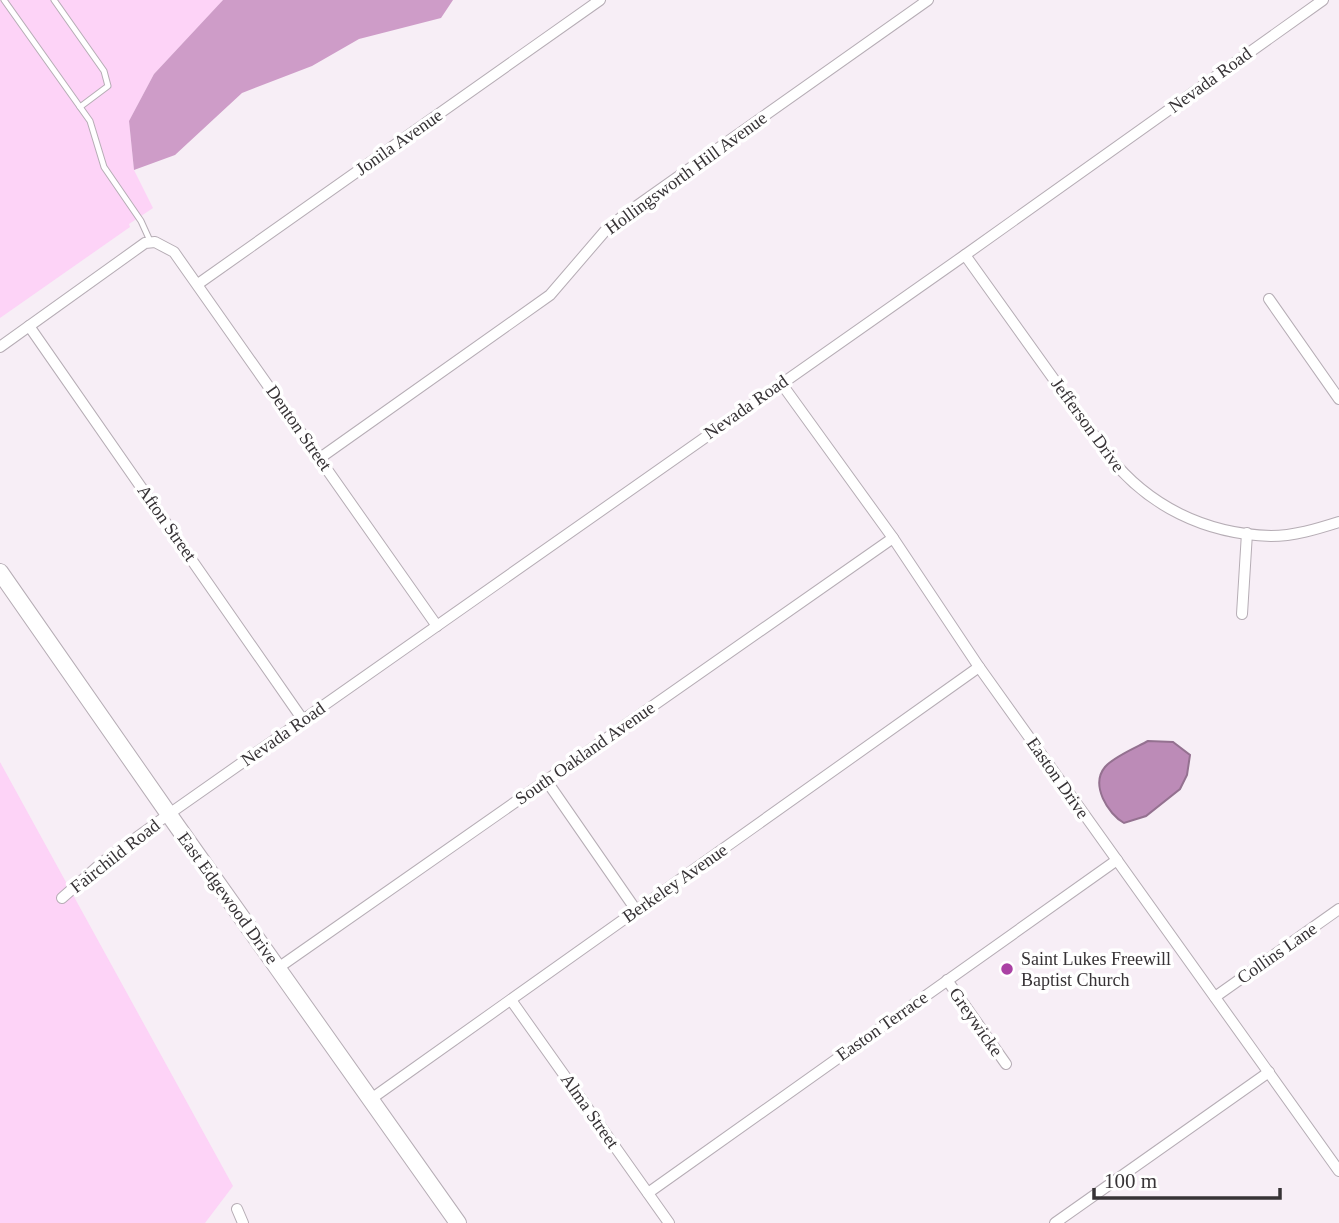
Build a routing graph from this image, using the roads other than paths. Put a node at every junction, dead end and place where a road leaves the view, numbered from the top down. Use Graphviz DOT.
graph roads {
  1 [pos="4,0"];
  2 [pos="54,0"];
  3 [pos="600,0"];
  4 [pos="928,0"];
  5 [pos="1323,0"];
  6 [pos="80,107"];
  7 [pos="151,243"];
  8 [pos="965,255"];
  9 [pos="198,285"];
  10 [pos="1269,299"];
  11 [pos="29,326"];
  12 [pos="0,346"];
  13 [pos="781,383"];
  14 [pos="1339,399"];
  15 [pos="320,458"];
  16 [pos="1339,522"];
  17 [pos="1247,533"];
  18 [pos="893,538"];
  19 [pos="0,572"];
  20 [pos="1242,614"];
  21 [pos="437,626"];
  22 [pos="979,667"];
  23 [pos="303,720"];
  24 [pos="545,780"];
  25 [pos="169,814"];
  26 [pos="1117,860"];
  27 [pos="62,898"];
  28 [pos="1339,909"];
  29 [pos="636,910"];
  30 [pos="278,968"];
  31 [pos="947,980"];
  32 [pos="1215,997"];
  33 [pos="511,1000"];
  34 [pos="1006,1064"];
  35 [pos="1269,1072"];
  36 [pos="371,1099"];
  37 [pos="1339,1171"];
  38 [pos="648,1193"];
  39 [pos="237,1209"];
  40 [pos="243,1223"];
  41 [pos="457,1223"];
  42 [pos="669,1223"];
  43 [pos="1055,1223"];
  1 -- 6 [label="lane"];
  2 -- 6 [label="lane"];
  3 -- 9 [label="street, Jonila Avenue"];
  4 -- 15 [label="street, Hollingsworth Hill Avenue"];
  5 -- 8 [label="street, Nevada Road"];
  6 -- 7 [label="lane"];
  7 -- 9 [label="street, Denton Street"];
  7 -- 11 [label="street"];
  8 -- 13 [label="street, Nevada Road"];
  8 -- 17 [label="street, Jefferson Drive"];
  9 -- 15 [label="street, Denton Street"];
  10 -- 14 [label="street"];
  11 -- 12 [label="street"];
  11 -- 23 [label="street, Afton Street"];
  13 -- 18 [label="street, Easton Drive"];
  13 -- 21 [label="street, Nevada Road"];
  15 -- 21 [label="street, Denton Street"];
  16 -- 17 [label="street, Jefferson Drive"];
  17 -- 20 [label="street"];
  18 -- 22 [label="street, Easton Drive"];
  18 -- 24 [label="street, South Oakland Avenue"];
  19 -- 25 [label="street, East Edgewood Drive"];
  21 -- 23 [label="street, Nevada Road"];
  22 -- 26 [label="street, Easton Drive"];
  22 -- 29 [label="street, Berkeley Avenue"];
  23 -- 25 [label="street, Nevada Road"];
  24 -- 29 [label="street"];
  24 -- 30 [label="street, South Oakland Avenue"];
  25 -- 27 [label="street, Fairchild Road"];
  25 -- 30 [label="street, East Edgewood Drive"];
  26 -- 31 [label="street, Easton Terrace"];
  26 -- 32 [label="street, Easton Drive"];
  28 -- 32 [label="street, Collins Lane"];
  29 -- 33 [label="street, Berkeley Avenue"];
  30 -- 36 [label="street, East Edgewood Drive"];
  31 -- 34 [label="street, Greywicke"];
  31 -- 38 [label="street, Easton Terrace"];
  32 -- 35 [label="street, Easton Drive"];
  33 -- 36 [label="street, Berkeley Avenue"];
  33 -- 38 [label="street, Alma Street"];
  35 -- 37 [label="street, Easton Drive"];
  35 -- 43 [label="street"];
  36 -- 41 [label="street, East Edgewood Drive"];
  38 -- 42 [label="street, Alma Street"];
  39 -- 40 [label="street"];
}
